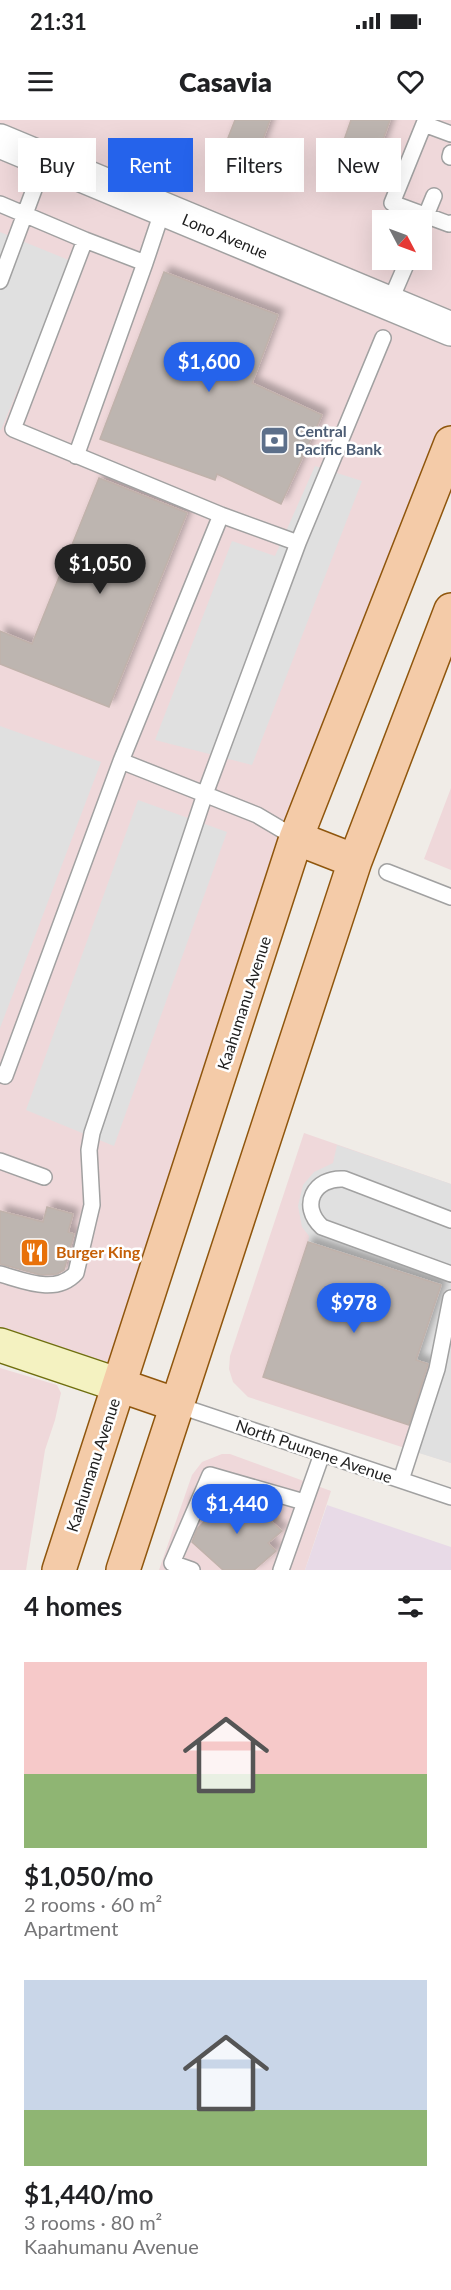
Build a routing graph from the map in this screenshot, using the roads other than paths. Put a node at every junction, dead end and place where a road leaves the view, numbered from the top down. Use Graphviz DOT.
graph roads {
  1 [pos="451,134"];
  2 [pos="0,141"];
  3 [pos="18,149"];
  4 [pos="96,181"];
  5 [pos="33,192"];
  6 [pos="434,196"];
  7 [pos="0,204"];
  8 [pos="163,209"];
  9 [pos="404,210"];
  10 [pos="428,210"];
  11 [pos="25,215"];
  12 [pos="432,222"];
  13 [pos="451,223"];
  14 [pos="85,240"];
  15 [pos="145,263"];
  16 [pos="404,270"];
  17 [pos="0,281"];
  18 [pos="390,304"];
  19 [pos="451,329"];
  20 [pos="383,338"];
  21 [pos="451,443"];
  22 [pos="76,456"];
  23 [pos="221,515"];
  24 [pos="298,543"];
  25 [pos="451,610"];
  26 [pos="121,761"];
  27 [pos="205,794"];
  28 [pos="297,838"];
  29 [pos="355,861"];
  30 [pos="387,872"];
  31 [pos="451,897"];
  32 [pos="0,1074"];
  33 [pos="0,1161"];
  34 [pos="44,1177"];
  35 [pos="451,1220"];
  36 [pos="0,1274"];
  37 [pos="451,1274"];
  38 [pos="451,1298"];
  39 [pos="0,1345"];
  40 [pos="119,1384"];
  41 [pos="177,1405"];
  42 [pos="322,1454"];
  43 [pos="401,1480"];
  44 [pos="451,1497"];
  45 [pos="304,1502"];
  46 [pos="59,1570"];
  47 [pos="123,1570"];
  48 [pos="192,1570"];
  49 [pos="281,1570"];
  1 -- 9 [label="lane"];
  2 -- 3 [label="street, Lono Avenue"];
  4 -- 8 [label="street, Lono Avenue"];
  5 -- 11 [label="lane"];
  6 -- 10 [label="lane"];
  7 -- 11 [label="lane"];
  8 -- 15 [label="lane"];
  8 -- 18 [label="street, Lono Avenue"];
  11 -- 14 [label="lane"];
  11 -- 17 [label="lane"];
  12 -- 13 [label="lane"];
  14 -- 15 [label="lane"];
  14 -- 22 [label="lane"];
  15 -- 22 [label="lane"];
  16 -- 18 [label="lane"];
  18 -- 19 [label="street, Lono Avenue"];
  20 -- 24 [label="lane"];
  21 -- 28 [label="main road, Kaahumanu Avenue"];
  22 -- 23 [label="lane"];
  23 -- 24 [label="lane"];
  23 -- 26 [label="lane"];
  24 -- 27 [label="lane"];
  25 -- 29 [label="main road"];
  26 -- 27 [label="lane"];
  26 -- 32 [label="lane"];
  27 -- 28 [label="lane"];
  27 -- 36 [label="lane"];
  28 -- 29 [label="main road"];
  28 -- 40 [label="main road, Kaahumanu Avenue"];
  29 -- 41 [label="main road"];
  30 -- 31 [label="lane"];
  33 -- 34 [label="lane"];
  35 -- 37 [label="lane"];
  38 -- 43 [label="lane"];
  39 -- 40 [label="main road"];
  40 -- 41 [label="main road"];
  40 -- 46 [label="main road, Kaahumanu Avenue"];
  41 -- 42 [label="lane, North Puunene Avenue"];
  41 -- 47 [label="main road"];
  42 -- 43 [label="lane, North Puunene Avenue"];
  42 -- 45 [label="lane"];
  43 -- 44 [label="lane, North Puunene Avenue"];
  45 -- 48 [label="lane"];
  45 -- 49 [label="lane"];
}
